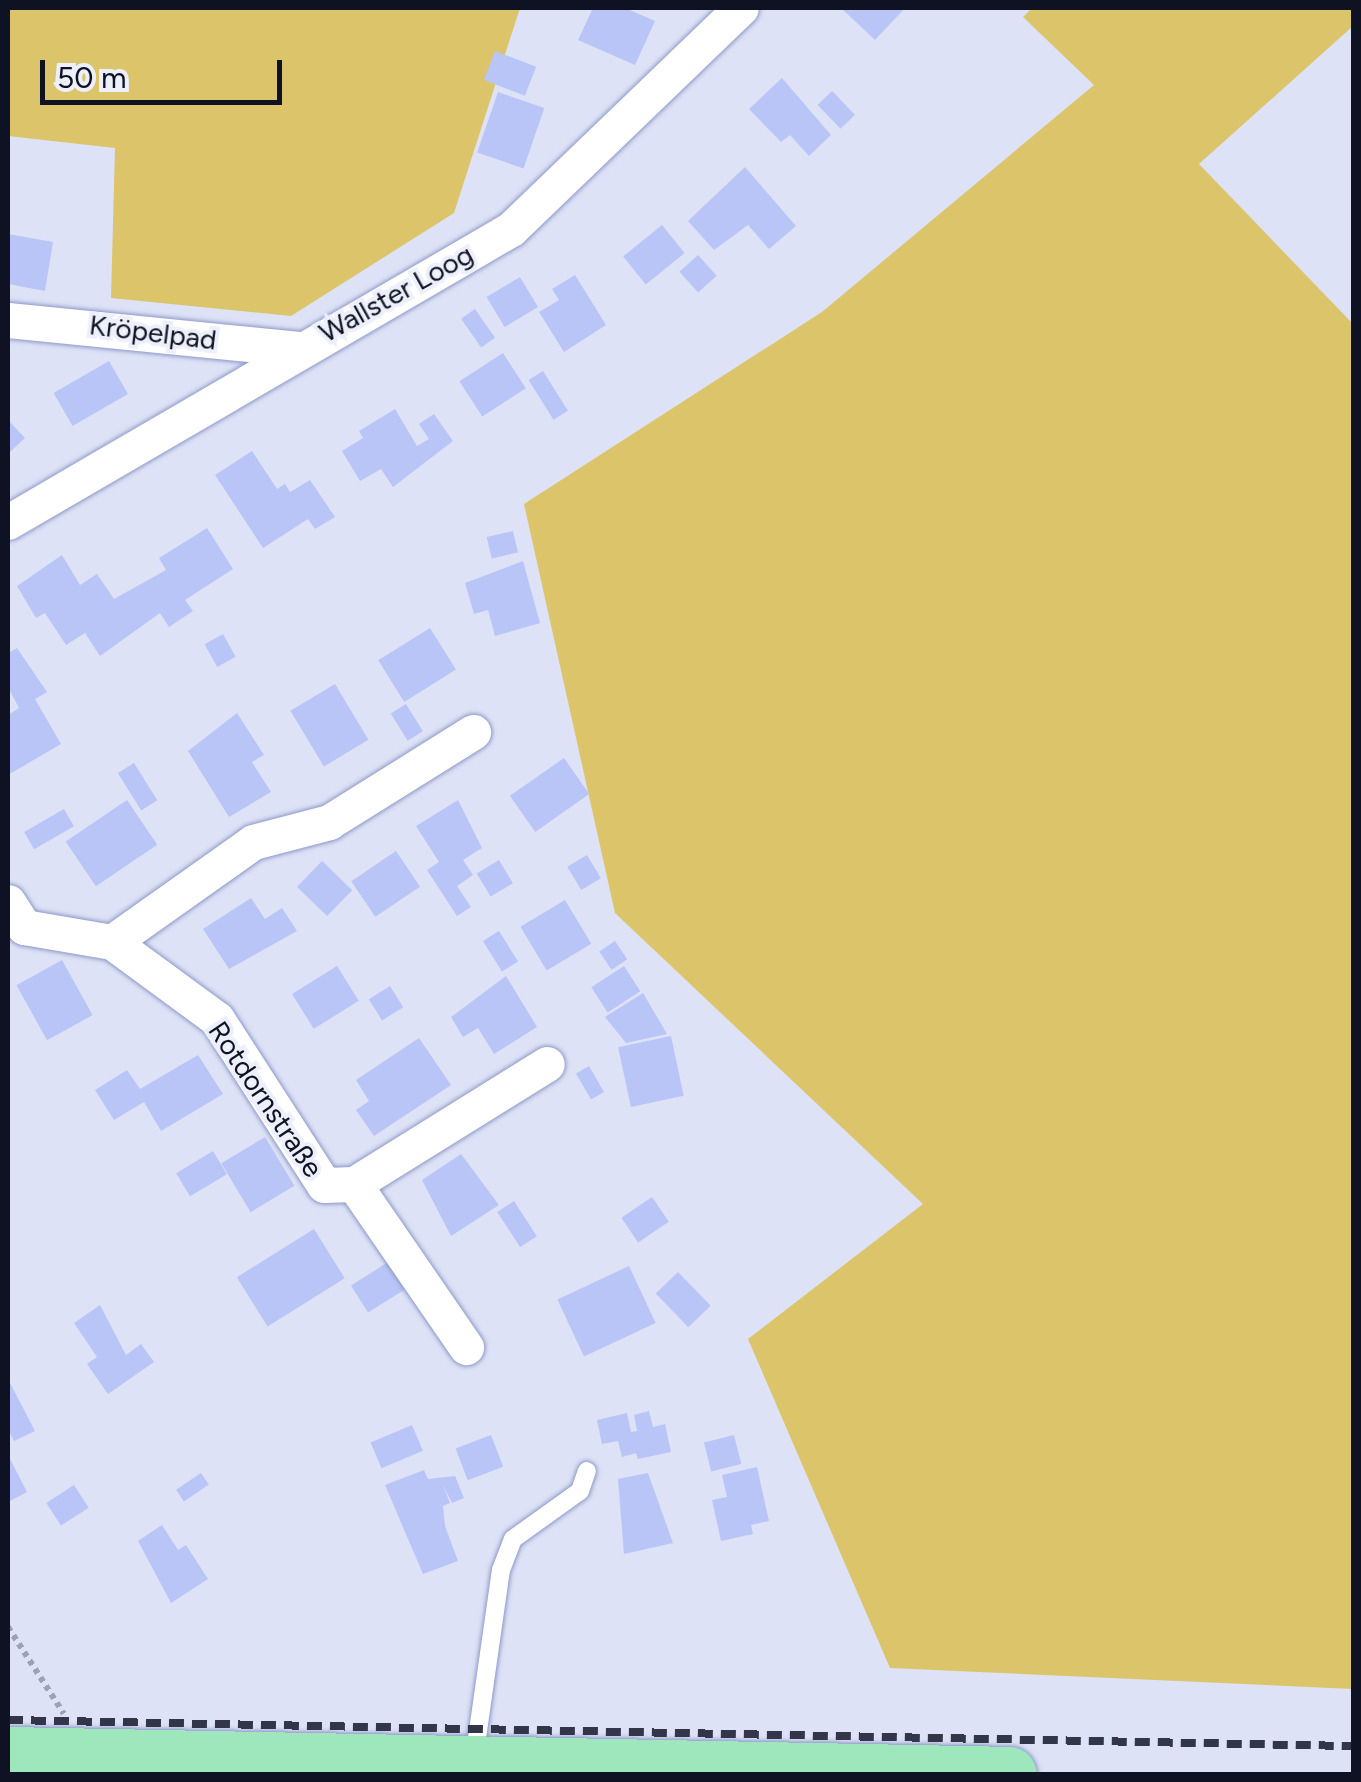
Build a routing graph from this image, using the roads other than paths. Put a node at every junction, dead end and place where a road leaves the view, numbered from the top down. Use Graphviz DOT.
graph roads {
  1 [pos="741,8"];
  2 [pos="8,320"];
  3 [pos="298,348"];
  4 [pos="8,522"];
  5 [pos="473,732"];
  6 [pos="13,922"];
  7 [pos="112,942"];
  8 [pos="546,1064"];
  9 [pos="354,1184"];
  10 [pos="466,1348"];
  11 [pos="586,1472"];
  12 [pos="8,1754"];
  13 [pos="473,1764"];
  14 [pos="1009,1774"];
  1 -- 3 [label="street, Wallster Loog"];
  2 -- 3 [label="street, Kröpelpad"];
  3 -- 4 [label="street, Wallster Loog"];
  5 -- 7 [label="street"];
  6 -- 7 [label="street, Rotdornstraße"];
  7 -- 9 [label="street, Rotdornstraße"];
  8 -- 9 [label="street, Rotdornstraße"];
  9 -- 10 [label="street, Rotdornstraße"];
  11 -- 13 [label="lane"];
  12 -- 13 [label="main road"];
  13 -- 14 [label="main road"];
}
